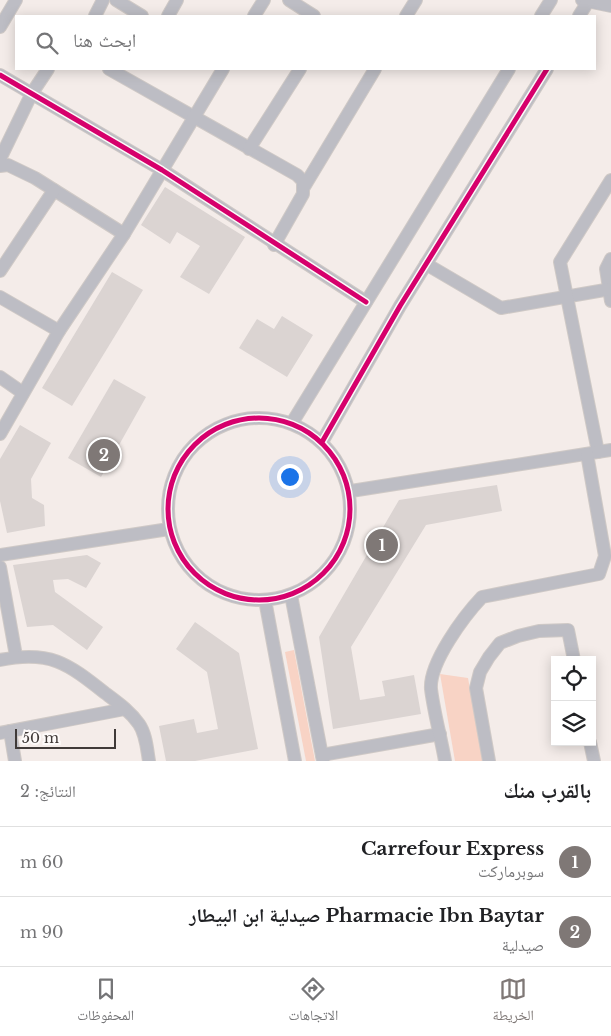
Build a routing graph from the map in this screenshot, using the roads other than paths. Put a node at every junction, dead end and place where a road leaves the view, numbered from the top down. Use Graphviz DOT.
graph roads {
  1 [pos="103,0"];
  2 [pos="116,0"];
  3 [pos="177,0"];
  4 [pos="264,0"];
  5 [pos="289,0"];
  6 [pos="416,0"];
  7 [pos="551,0"];
  8 [pos="14,1"];
  9 [pos="586,1"];
  10 [pos="611,6"];
  11 [pos="96,15"];
  12 [pos="140,15"];
  13 [pos="169,15"];
  14 [pos="255,15"];
  15 [pos="312,15"];
  16 [pos="407,15"];
  17 [pos="543,15"];
  18 [pos="579,15"];
  19 [pos="0,27"];
  20 [pos="47,70"];
  21 [pos="111,70"];
  22 [pos="222,70"];
  23 [pos="299,70"];
  24 [pos="374,70"];
  25 [pos="508,70"];
  26 [pos="545,70"];
  27 [pos="0,75"];
  28 [pos="32,94"];
  29 [pos="195,116"];
  30 [pos="249,149"];
  31 [pos="0,159"];
  32 [pos="0,166"];
  33 [pos="162,170"];
  34 [pos="611,180"];
  35 [pos="304,187"];
  36 [pos="54,190"];
  37 [pos="124,234"];
  38 [pos="274,244"];
  39 [pos="611,259"];
  40 [pos="426,264"];
  41 [pos="0,271"];
  42 [pos="610,293"];
  43 [pos="566,296"];
  44 [pos="0,297"];
  45 [pos="366,302"];
  46 [pos="59,331"];
  47 [pos="0,377"];
  48 [pos="24,393"];
  49 [pos="292,423"];
  50 [pos="0,434"];
  51 [pos="322,442"];
  52 [pos="599,452"];
  53 [pos="351,491"];
  54 [pos="169,529"];
  55 [pos="0,555"];
  56 [pos="0,567"];
  57 [pos="291,595"];
  58 [pos="265,600"];
  59 [pos="16,656"];
  60 [pos="573,656"];
  61 [pos="0,660"];
  62 [pos="125,708"];
  63 [pos="5,732"];
  64 [pos="440,734"];
  65 [pos="591,746"];
  66 [pos="323,758"];
  67 [pos="15,761"];
  68 [pos="149,761"];
  69 [pos="292,761"];
  70 [pos="445,761"];
  71 [pos="489,761"];
  72 [pos="594,761"];
  1 -- 11 [label="street"];
  2 -- 12 [label="street"];
  3 -- 13 [label="street"];
  4 -- 14 [label="street"];
  5 -- 15 [label="street"];
  6 -- 16 [label="street"];
  7 -- 17 [label="street"];
  8 -- 19 [label="street"];
  9 -- 10 [label="street"];
  9 -- 18 [label="street"];
  20 -- 28 [label="street"];
  21 -- 29 [label="street"];
  22 -- 29 [label="street"];
  23 -- 30 [label="street"];
  24 -- 35 [label="street"];
  25 -- 45 [label="street"];
  26 -- 40 [label="street"];
  27 -- 28 [label="street"];
  28 -- 31 [label="street"];
  28 -- 33 [label="street"];
  29 -- 30 [label="street"];
  29 -- 33 [label="street"];
  30 -- 35 [label="street"];
  32 -- 36 [label="street"];
  33 -- 37 [label="street"];
  33 -- 38 [label="street"];
  34 -- 43 [label="street"];
  35 -- 38 [label="street"];
  36 -- 37 [label="street"];
  36 -- 41 [label="street"];
  37 -- 46 [label="street"];
  38 -- 45 [label="street"];
  39 -- 42 [label="street"];
  40 -- 43 [label="street"];
  40 -- 51 [label="street"];
  42 -- 43 [label="street"];
  43 -- 52 [label="street"];
  44 -- 46 [label="street"];
  45 -- 49 [label="street"];
  46 -- 48 [label="street"];
  47 -- 48 [label="street"];
  48 -- 50 [label="street"];
  49 -- 51 [label="street"];
  49 -- 54 [label="street"];
  51 -- 53 [label="street"];
  52 -- 53 [label="street"];
  52 -- 64 [label="street"];
  53 -- 57 [label="street"];
  54 -- 55 [label="street"];
  54 -- 58 [label="street"];
  56 -- 59 [label="street"];
  57 -- 58 [label="street"];
  57 -- 66 [label="street"];
  58 -- 69 [label="street"];
  59 -- 61 [label="street"];
  59 -- 62 [label="street"];
  60 -- 71 [label="street"];
  62 -- 63 [label="street"];
  62 -- 68 [label="street"];
  63 -- 67 [label="street"];
  64 -- 66 [label="street"];
  64 -- 70 [label="street"];
  65 -- 72 [label="street"];
}
